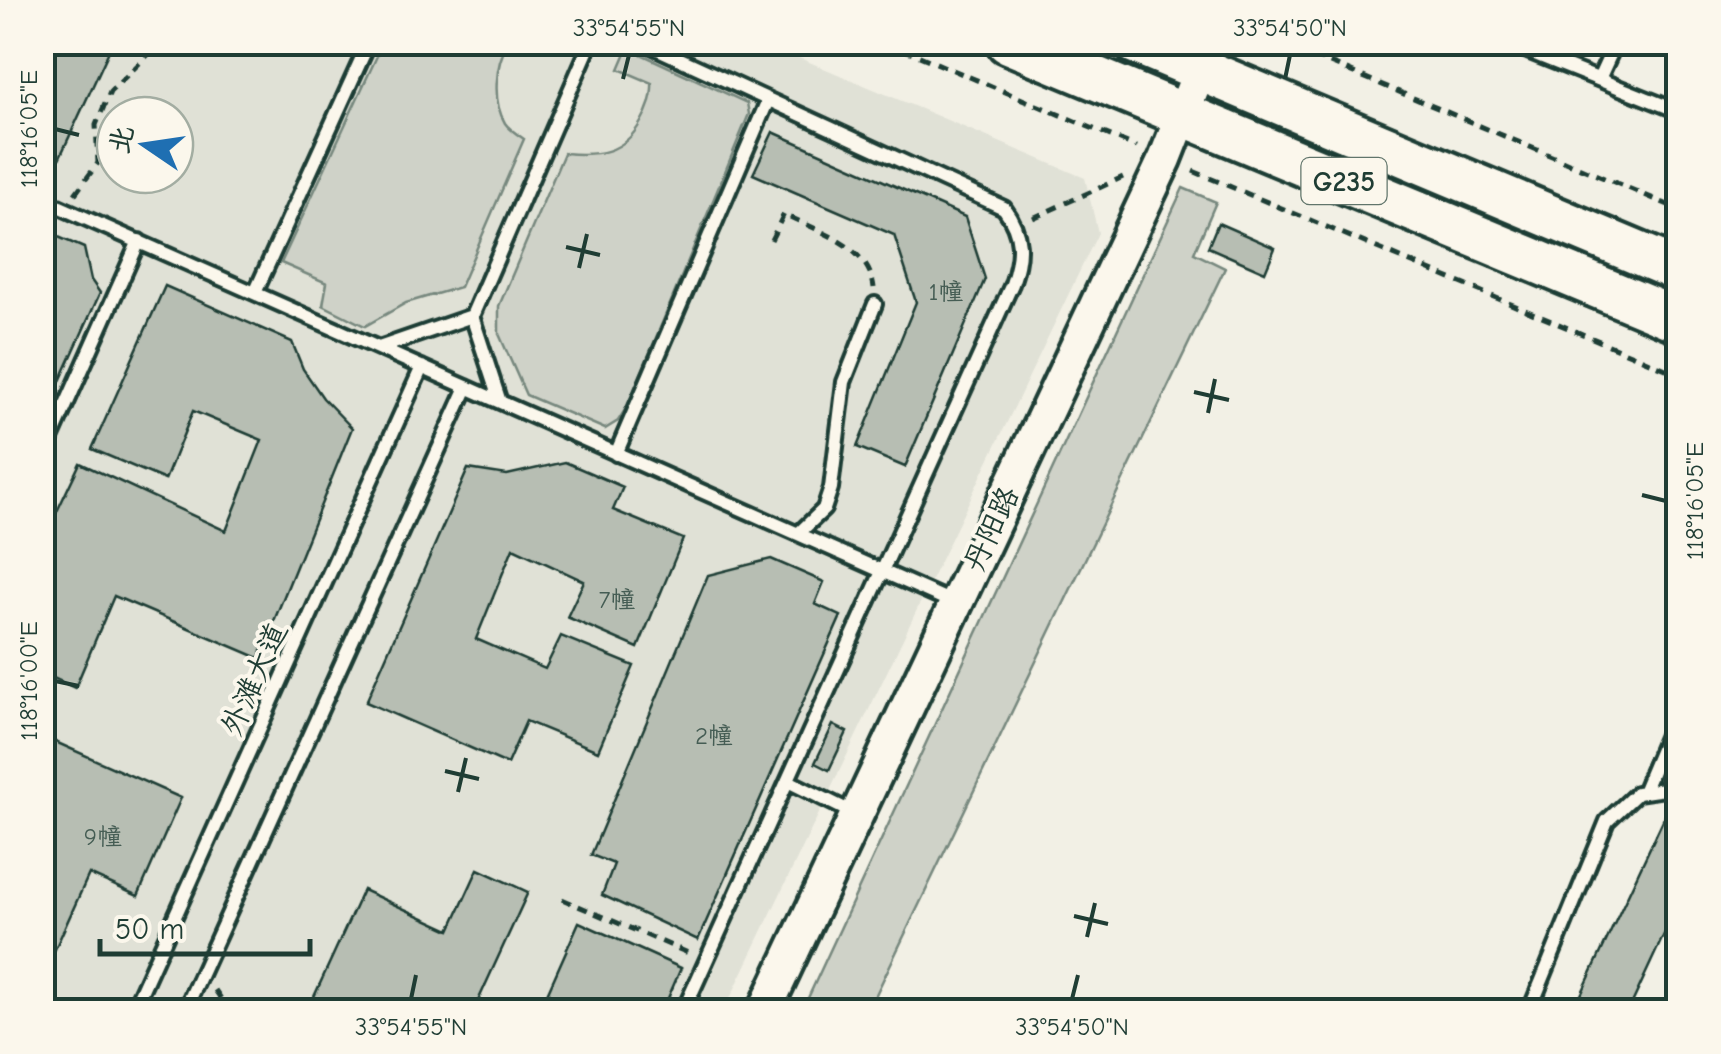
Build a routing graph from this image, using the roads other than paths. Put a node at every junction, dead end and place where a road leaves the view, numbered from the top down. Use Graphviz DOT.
graph roads {
  1 [pos="591,42"];
  2 [pos="643,42"];
  3 [pos="1008,42"];
  4 [pos="1134,42"];
  5 [pos="1505,42"];
  6 [pos="1551,42"];
  7 [pos="1616,42"];
  8 [pos="365,44"];
  9 [pos="1205,56"];
  10 [pos="1544,58"];
  11 [pos="1600,80"];
  12 [pos="768,100"];
  13 [pos="1678,110"];
  14 [pos="1182,115"];
  15 [pos="42,199"];
  16 [pos="138,241"];
  17 [pos="1678,270"];
  18 [pos="255,293"];
  19 [pos="876,304"];
  20 [pos="472,316"];
  21 [pos="1678,320"];
  22 [pos="379,348"];
  23 [pos="422,367"];
  24 [pos="467,387"];
  25 [pos="500,402"];
  26 [pos="616,454"];
  27 [pos="42,460"];
  28 [pos="798,534"];
  29 [pos="882,572"];
  30 [pos="956,604"];
  31 [pos="1678,709"];
  32 [pos="788,781"];
  33 [pos="1678,787"];
  34 [pos="1643,792"];
  35 [pos="857,814"];
  36 [pos="132,1012"];
  37 [pos="184,1012"];
  38 [pos="683,1012"];
  39 [pos="764,1012"];
  40 [pos="1529,1012"];
  1 -- 20 [label="lane"];
  2 -- 12 [label="lane"];
  3 -- 14 [label="highway, G235"];
  4 -- 9 [label="highway, G235"];
  5 -- 10 [label="lane"];
  6 -- 10 [label="lane"];
  7 -- 11 [label="lane"];
  8 -- 18 [label="lane"];
  9 -- 14 [label="street, 丹阳路"];
  9 -- 17 [label="highway, G235"];
  10 -- 11 [label="lane"];
  11 -- 13 [label="lane"];
  12 -- 26 [label="lane"];
  12 -- 29 [label="lane"];
  14 -- 21 [label="highway, G235"];
  14 -- 30 [label="street, 丹阳路"];
  15 -- 16 [label="lane"];
  16 -- 18 [label="lane"];
  16 -- 27 [label="lane"];
  18 -- 22 [label="lane"];
  19 -- 28 [label="lane"];
  20 -- 22 [label="lane"];
  20 -- 25 [label="lane"];
  22 -- 23 [label="lane"];
  23 -- 24 [label="lane"];
  23 -- 36 [label="lane, 外滩大道"];
  24 -- 25 [label="lane"];
  24 -- 37 [label="lane"];
  25 -- 26 [label="lane"];
  26 -- 28 [label="lane"];
  28 -- 29 [label="lane"];
  29 -- 30 [label="lane"];
  29 -- 32 [label="lane"];
  30 -- 35 [label="street, 丹阳路"];
  31 -- 34 [label="lane"];
  32 -- 35 [label="lane"];
  32 -- 38 [label="lane"];
  33 -- 34 [label="lane"];
  34 -- 40 [label="lane"];
  35 -- 39 [label="street, 丹阳路"];
}
